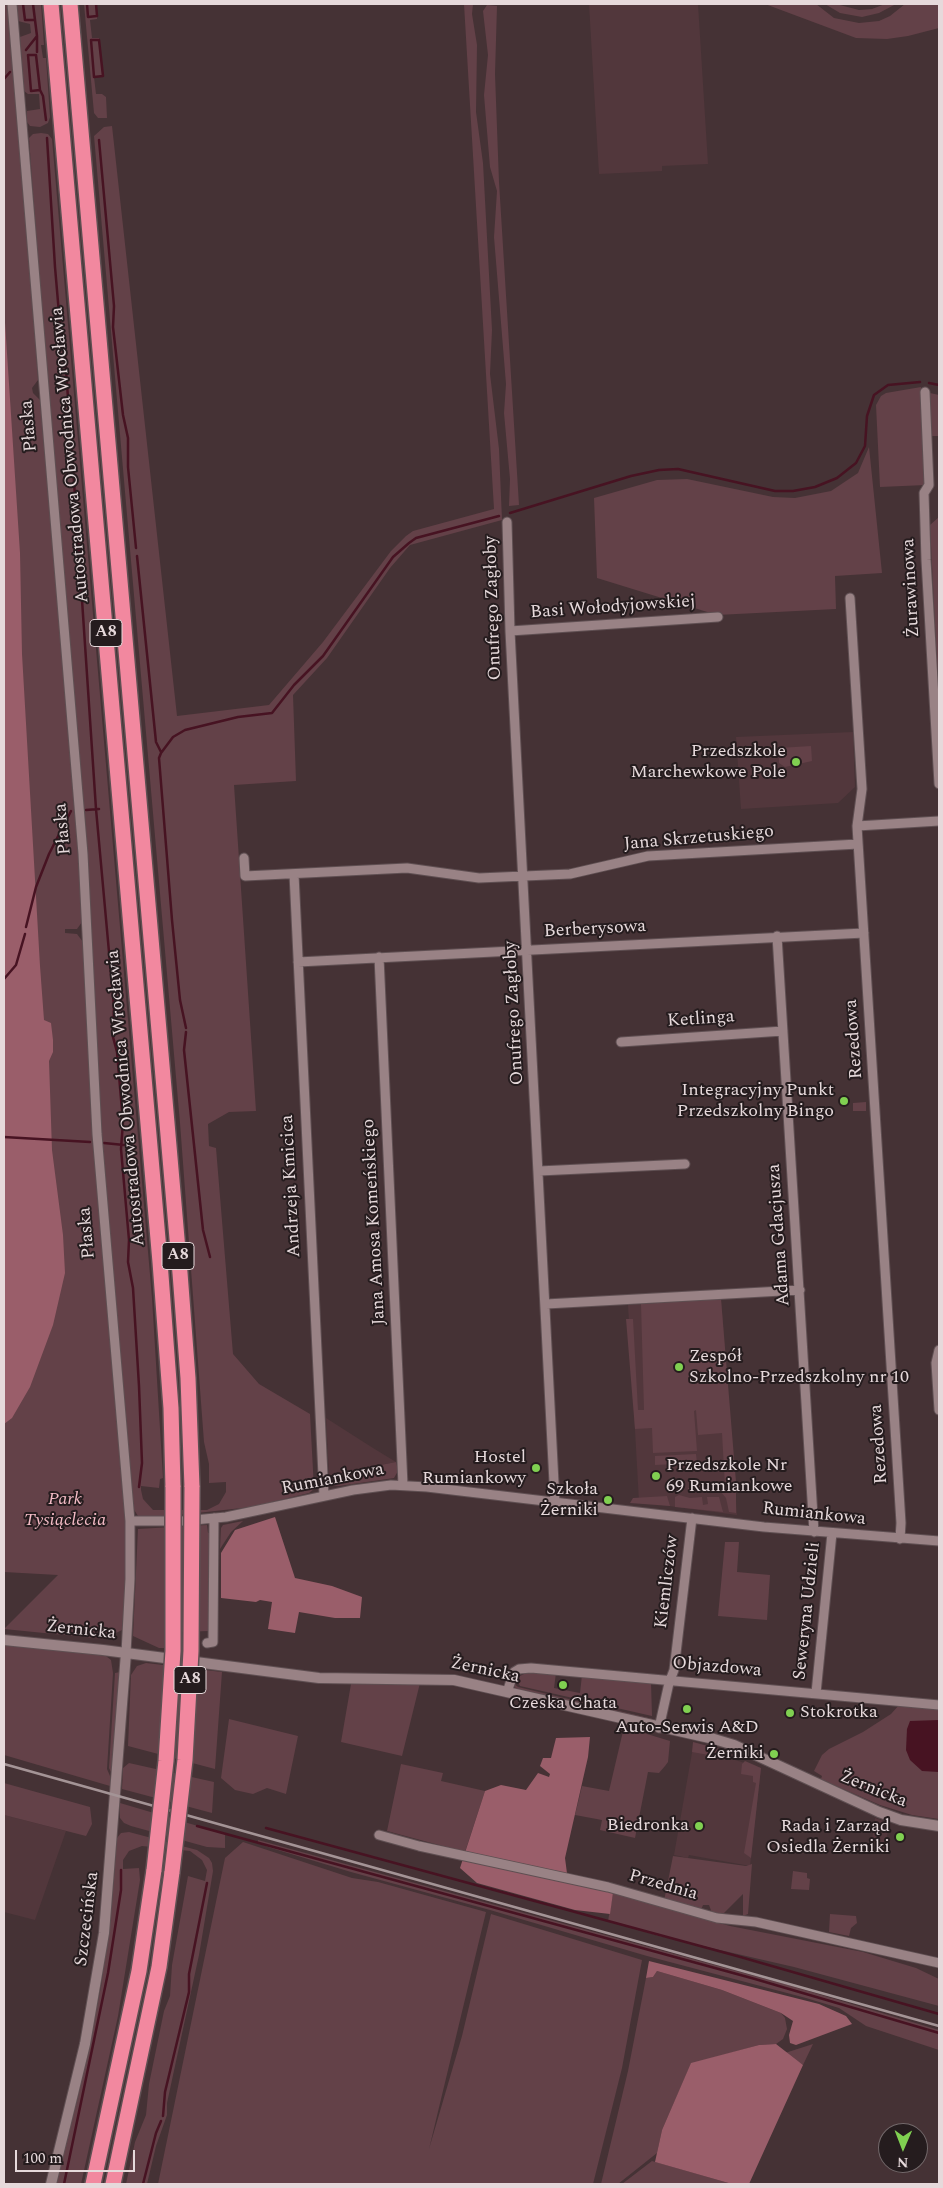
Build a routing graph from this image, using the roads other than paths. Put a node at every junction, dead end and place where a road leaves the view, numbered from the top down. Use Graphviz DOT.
graph roads {
  1 [pos="12,4"];
  2 [pos="51,4"];
  3 [pos="70,4"];
  4 [pos="925,392"];
  5 [pos="506,522"];
  6 [pos="850,598"];
  7 [pos="718,617"];
  8 [pos="510,631"];
  9 [pos="939,784"];
  10 [pos="939,821"];
  11 [pos="857,826"];
  12 [pos="858,844"];
  13 [pos="244,858"];
  14 [pos="294,874"];
  15 [pos="523,876"];
  16 [pos="864,933"];
  17 [pos="777,936"];
  18 [pos="528,949"];
  19 [pos="379,957"];
  20 [pos="298,962"];
  21 [pos="783,1031"];
  22 [pos="621,1042"];
  23 [pos="685,1164"];
  24 [pos="539,1171"];
  25 [pos="800,1290"];
  26 [pos="546,1304"];
  27 [pos="939,1350"];
  28 [pos="939,1410"];
  29 [pos="403,1485"];
  30 [pos="324,1496"];
  31 [pos="555,1502"];
  32 [pos="214,1518"];
  33 [pos="692,1518"];
  34 [pos="130,1521"];
  35 [pos="814,1532"];
  36 [pos="832,1533"];
  37 [pos="900,1539"];
  38 [pos="939,1542"];
  39 [pos="4,1640"];
  40 [pos="210,1642"];
  41 [pos="126,1652"];
  42 [pos="670,1680"];
  43 [pos="507,1692"];
  44 [pos="816,1693"];
  45 [pos="939,1705"];
  46 [pos="659,1728"];
  47 [pos="939,1826"];
  48 [pos="379,1835"];
  49 [pos="939,1964"];
  50 [pos="51,2184"];
  51 [pos="93,2184"];
  52 [pos="112,2184"];
  1 -- 34 [label="street, Płaska"];
  2 -- 51 [label="highway, Autostradowa Obwodnica Wrocławia / A8, bridge"];
  3 -- 52 [label="highway, A8, bridge"];
  4 -- 9 [label="street, Żurawinowa"];
  5 -- 8 [label="street, Onufrego Zagłoby"];
  6 -- 11 [label="street, Rezedowa"];
  7 -- 8 [label="street, Basi Wołodyjowskiej"];
  8 -- 15 [label="street, Onufrego Zagłoby"];
  10 -- 11 [label="street"];
  11 -- 12 [label="street, Rezedowa"];
  12 -- 15 [label="street, Jana Skrzetuskiego"];
  12 -- 16 [label="street, Rezedowa"];
  13 -- 14 [label="street, Jana Skrzetuskiego"];
  14 -- 15 [label="street, Jana Skrzetuskiego"];
  14 -- 20 [label="street, Andrzeja Kmicica"];
  15 -- 18 [label="street, Onufrego Zagłoby"];
  16 -- 17 [label="street, Berberysowa"];
  16 -- 37 [label="street, Rezedowa"];
  17 -- 18 [label="street, Berberysowa"];
  17 -- 21 [label="street, Adama Gdacjusza"];
  18 -- 19 [label="street, Berberysowa"];
  18 -- 24 [label="street, Onufrego Zagłoby"];
  19 -- 20 [label="street, Berberysowa"];
  19 -- 29 [label="street, Jana Amosa Komeńskiego"];
  20 -- 30 [label="street, Andrzeja Kmicica"];
  21 -- 22 [label="street, Ketlinga"];
  21 -- 25 [label="street, Adama Gdacjusza"];
  23 -- 24 [label="street"];
  24 -- 26 [label="street, Onufrego Zagłoby"];
  25 -- 26 [label="street"];
  25 -- 35 [label="street, Adama Gdacjusza"];
  26 -- 31 [label="street, Onufrego Zagłoby"];
  27 -- 28 [label="street"];
  29 -- 30 [label="street, Rumiankowa"];
  29 -- 31 [label="street, Rumiankowa"];
  30 -- 32 [label="street, Rumiankowa"];
  31 -- 33 [label="street, Rumiankowa"];
  32 -- 34 [label="street, Rumiankowa"];
  32 -- 40 [label="street"];
  33 -- 35 [label="street, Rumiankowa"];
  33 -- 42 [label="street, Kiemliczów"];
  34 -- 41 [label="street, Płaska"];
  35 -- 36 [label="street, Rumiankowa"];
  36 -- 37 [label="street, Rumiankowa"];
  36 -- 44 [label="street, Seweryna Udzieli"];
  37 -- 38 [label="street, Rumiankowa"];
  39 -- 41 [label="street, Żernicka"];
  41 -- 43 [label="street, Żernicka"];
  41 -- 50 [label="street, Szczecińska"];
  42 -- 43 [label="street, Objazdowa"];
  42 -- 44 [label="street, Objazdowa"];
  42 -- 46 [label="street, Kiemliczów"];
  43 -- 46 [label="street, Żernicka"];
  44 -- 45 [label="street, Objazdowa"];
  46 -- 47 [label="street, Żernicka"];
  48 -- 49 [label="street, Przednia"];
}
